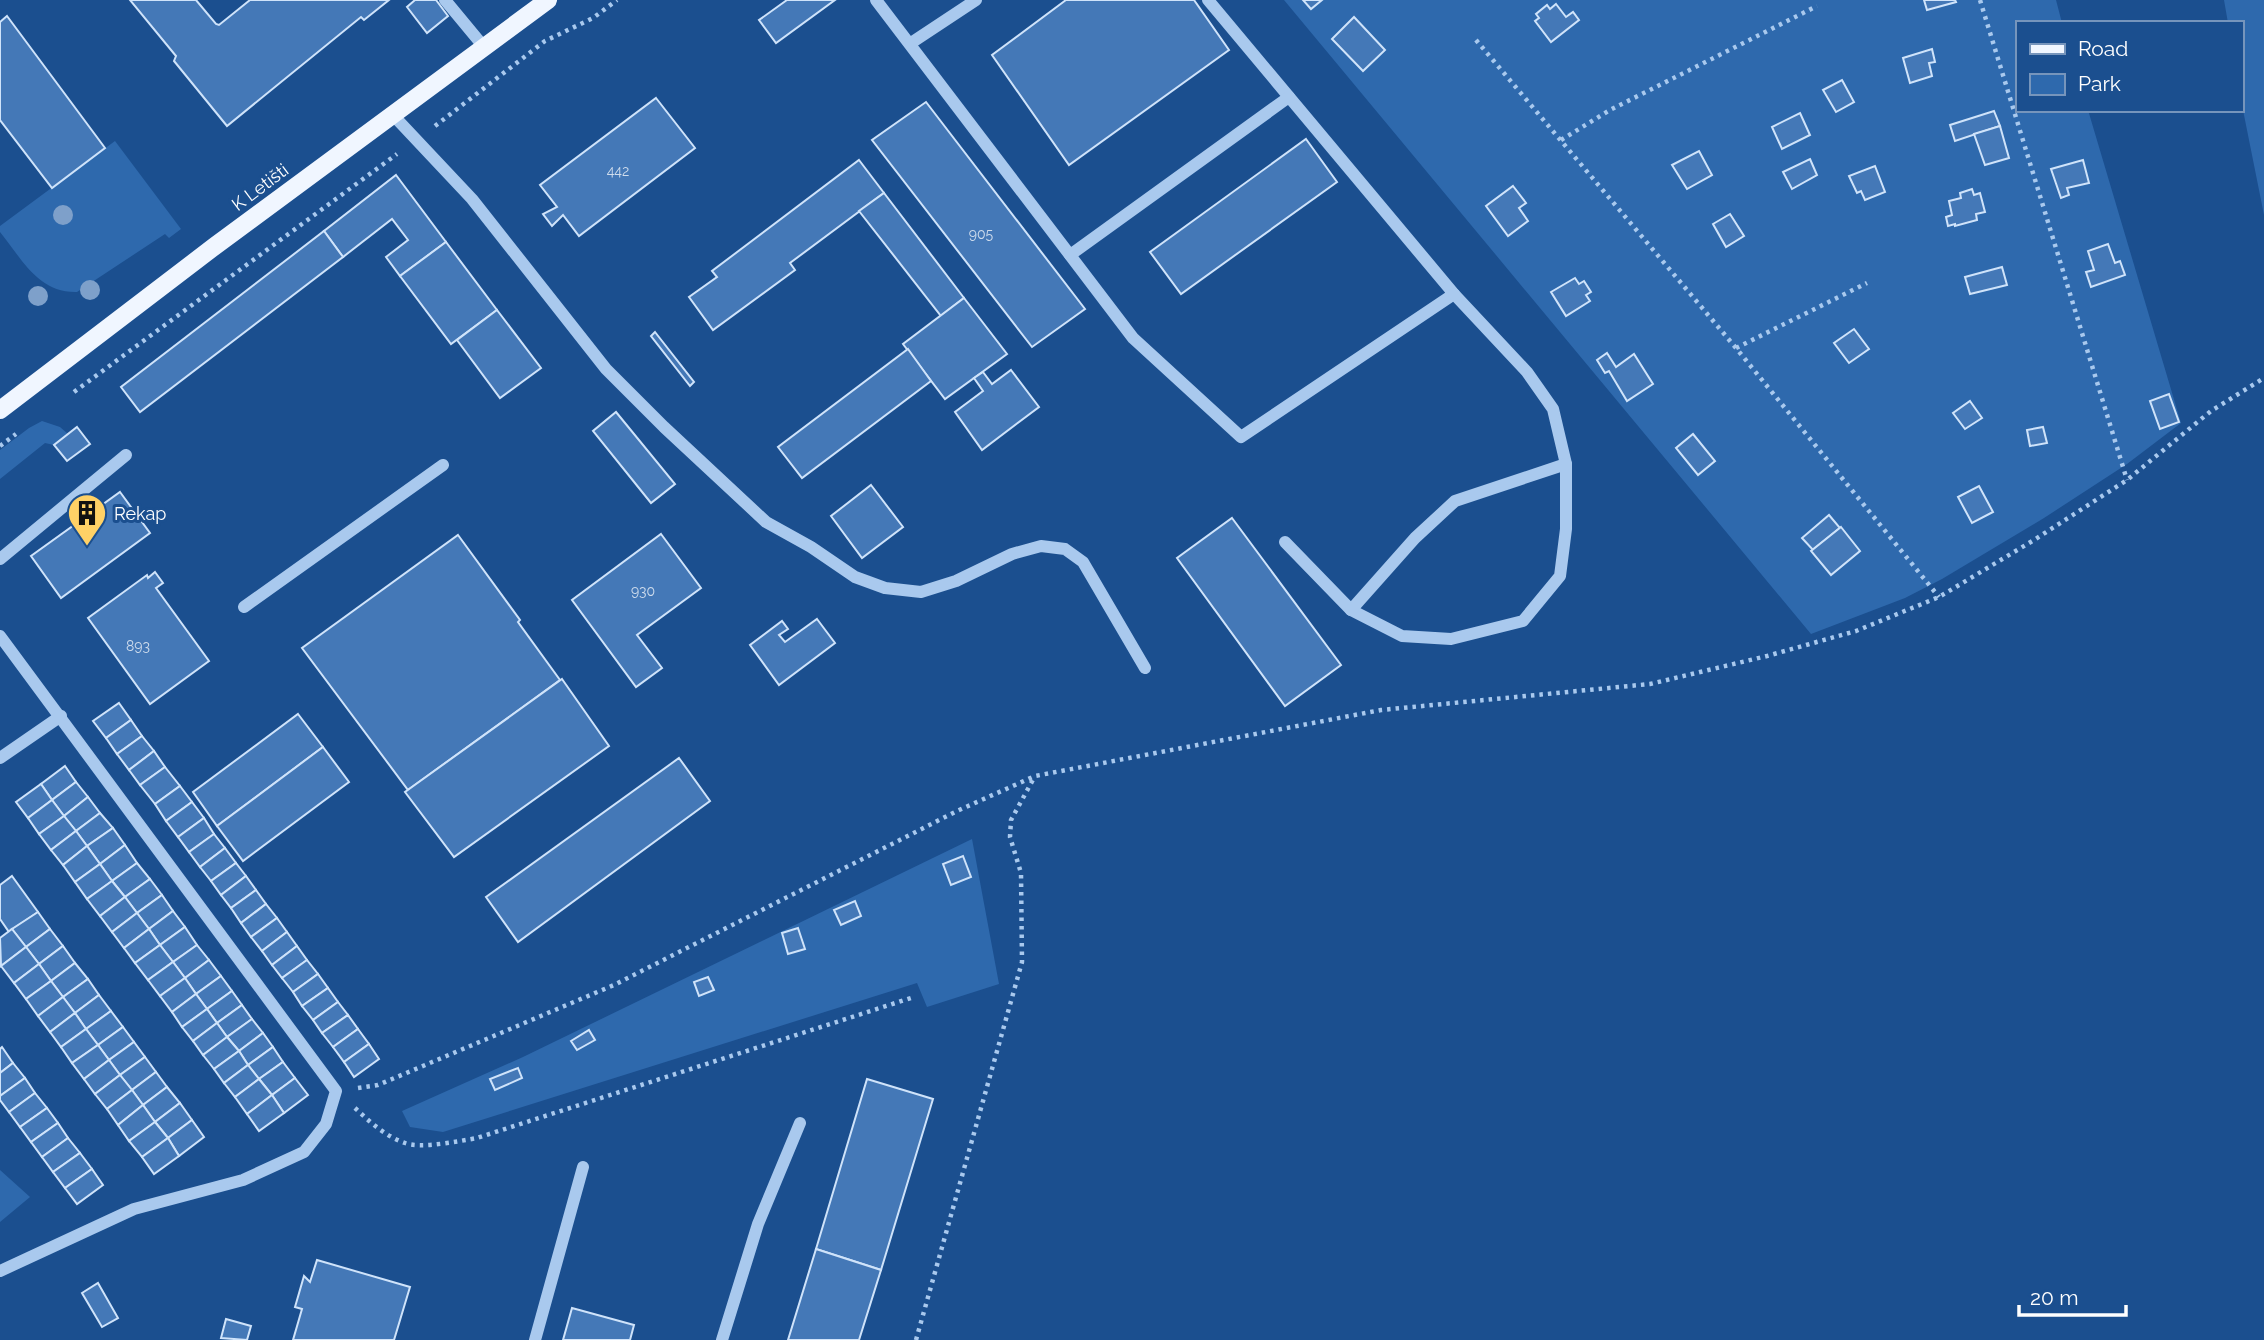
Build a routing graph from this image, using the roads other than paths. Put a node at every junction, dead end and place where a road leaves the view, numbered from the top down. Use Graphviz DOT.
graph roads {
  1 [pos="445,0"];
  2 [pos="548,0"];
  3 [pos="876,0"];
  4 [pos="976,0"];
  5 [pos="1208,0"];
  6 [pos="911,43"];
  7 [pos="484,47"];
  8 [pos="1289,97"];
  9 [pos="393,114"];
  10 [pos="1070,255"];
  11 [pos="1454,294"];
  12 [pos="0,410"];
  13 [pos="126,456"];
  14 [pos="1566,464"];
  15 [pos="443,465"];
  16 [pos="1285,542"];
  17 [pos="0,559"];
  18 [pos="244,607"];
  19 [pos="1351,610"];
  20 [pos="0,636"];
  21 [pos="1145,668"];
  22 [pos="61,716"];
  23 [pos="0,758"];
  24 [pos="800,1123"];
  25 [pos="583,1167"];
  26 [pos="0,1271"];
  27 [pos="535,1340"];
  28 [pos="722,1340"];
  1 -- 7 [label="lane"];
  2 -- 7 [label="main road, K Letišti"];
  3 -- 6 [label="lane"];
  4 -- 6 [label="lane"];
  5 -- 8 [label="lane"];
  6 -- 10 [label="lane"];
  7 -- 9 [label="main road, K Letišti"];
  8 -- 10 [label="lane"];
  8 -- 11 [label="lane"];
  9 -- 12 [label="main road, K Letišti"];
  9 -- 21 [label="lane"];
  10 -- 11 [label="lane"];
  11 -- 14 [label="lane"];
  13 -- 17 [label="lane"];
  14 -- 19 [label="lane"];
  14 -- 19 [label="lane"];
  15 -- 18 [label="lane"];
  16 -- 19 [label="lane"];
  20 -- 22 [label="lane"];
  22 -- 23 [label="lane"];
  22 -- 26 [label="lane"];
  24 -- 28 [label="lane"];
  25 -- 27 [label="lane"];
}
